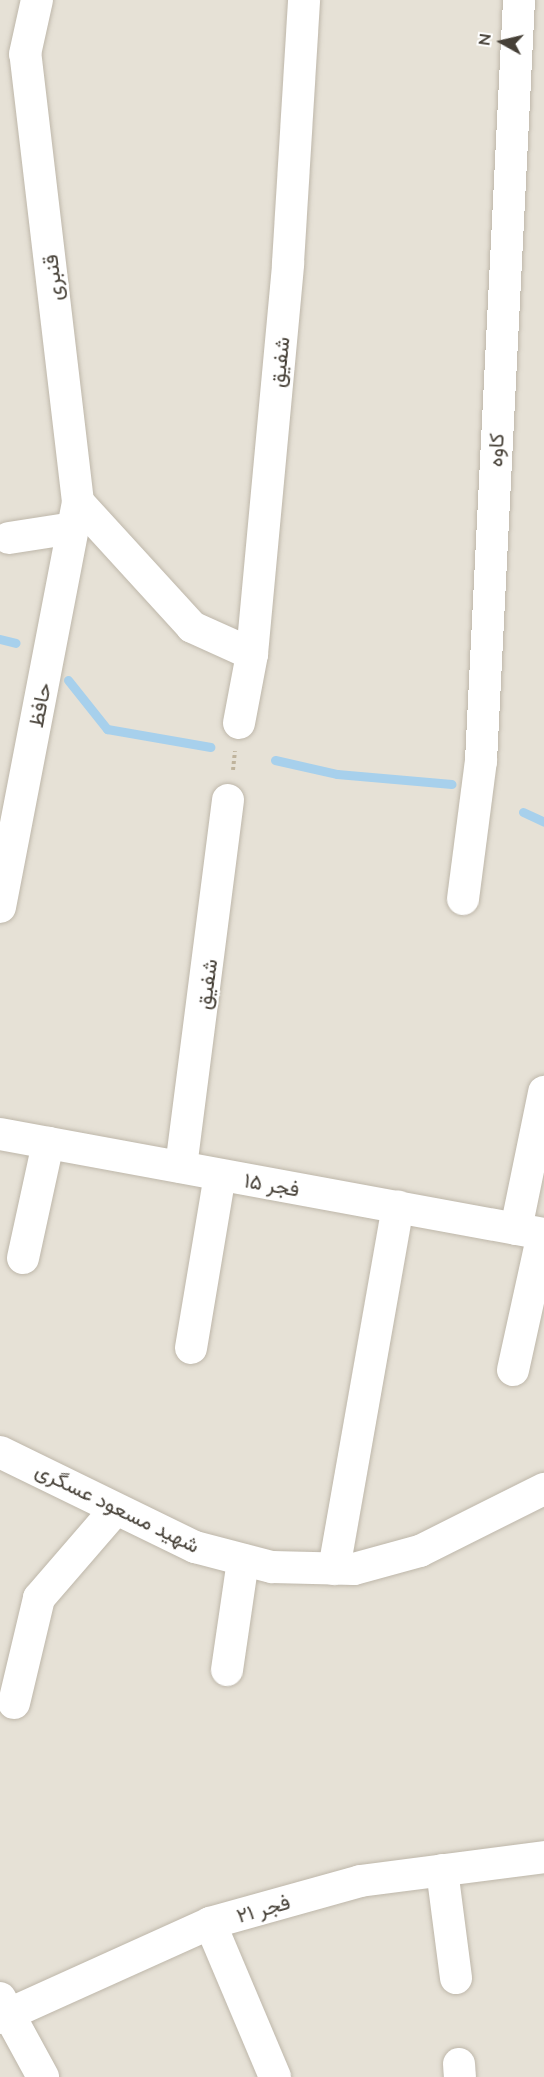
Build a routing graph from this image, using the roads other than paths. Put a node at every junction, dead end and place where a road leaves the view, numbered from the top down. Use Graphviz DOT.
graph roads {
  1 [pos="37,0"];
  2 [pos="304,0"];
  3 [pos="519,0"];
  4 [pos="13,55"];
  5 [pos="76,515"];
  6 [pos="9,538"];
  7 [pos="252,654"];
  8 [pos="240,723"];
  9 [pos="228,800"];
  10 [pos="9,816"];
  11 [pos="463,899"];
  12 [pos="0,907"];
  13 [pos="544,1092"];
  14 [pos="0,1134"];
  15 [pos="48,1143"];
  16 [pos="181,1167"];
  17 [pos="220,1175"];
  18 [pos="398,1208"];
  19 [pos="534,1232"];
  20 [pos="23,1258"];
  21 [pos="191,1348"];
  22 [pos="513,1370"];
  23 [pos="0,1452"];
  24 [pos="544,1489"];
  25 [pos="115,1510"];
  26 [pos="243,1560"];
  27 [pos="334,1569"];
  28 [pos="227,1670"];
  29 [pos="14,1703"];
  30 [pos="544,1857"];
  31 [pos="442,1870"];
  32 [pos="210,1923"];
  33 [pos="456,1978"];
  34 [pos="3,2010"];
  35 [pos="43,2077"];
  36 [pos="275,2077"];
  1 -- 4 [label="street, قنبری"];
  2 -- 7 [label="street, شفیق"];
  3 -- 11 [label="street, کاوه"];
  4 -- 5 [label="street, قنبری"];
  5 -- 6 [label="street"];
  5 -- 7 [label="street"];
  5 -- 10 [label="street, حافظ"];
  7 -- 8 [label="street, شفیق"];
  9 -- 16 [label="street, شفیق"];
  10 -- 12 [label="street, حافظ"];
  13 -- 19 [label="street"];
  14 -- 15 [label="street, فجر ۱۵"];
  15 -- 16 [label="street, فجر ۱۵"];
  15 -- 20 [label="street"];
  16 -- 17 [label="street, فجر ۱۵"];
  17 -- 18 [label="street, فجر ۱۵"];
  17 -- 21 [label="street"];
  18 -- 19 [label="street, فجر ۱۵"];
  18 -- 27 [label="street"];
  19 -- 22 [label="street"];
  23 -- 25 [label="street, شهید مسعود عسگری"];
  24 -- 27 [label="street, شهید مسعود عسگری"];
  25 -- 26 [label="street, شهید مسعود عسگری"];
  25 -- 29 [label="street"];
  26 -- 27 [label="street, شهید مسعود عسگری"];
  26 -- 28 [label="street"];
  30 -- 31 [label="street, فجر ۲۱"];
  31 -- 32 [label="street, فجر ۲۱"];
  31 -- 33 [label="street"];
  32 -- 34 [label="street, فجر ۲۱"];
  32 -- 36 [label="street"];
  34 -- 35 [label="street"];
}
